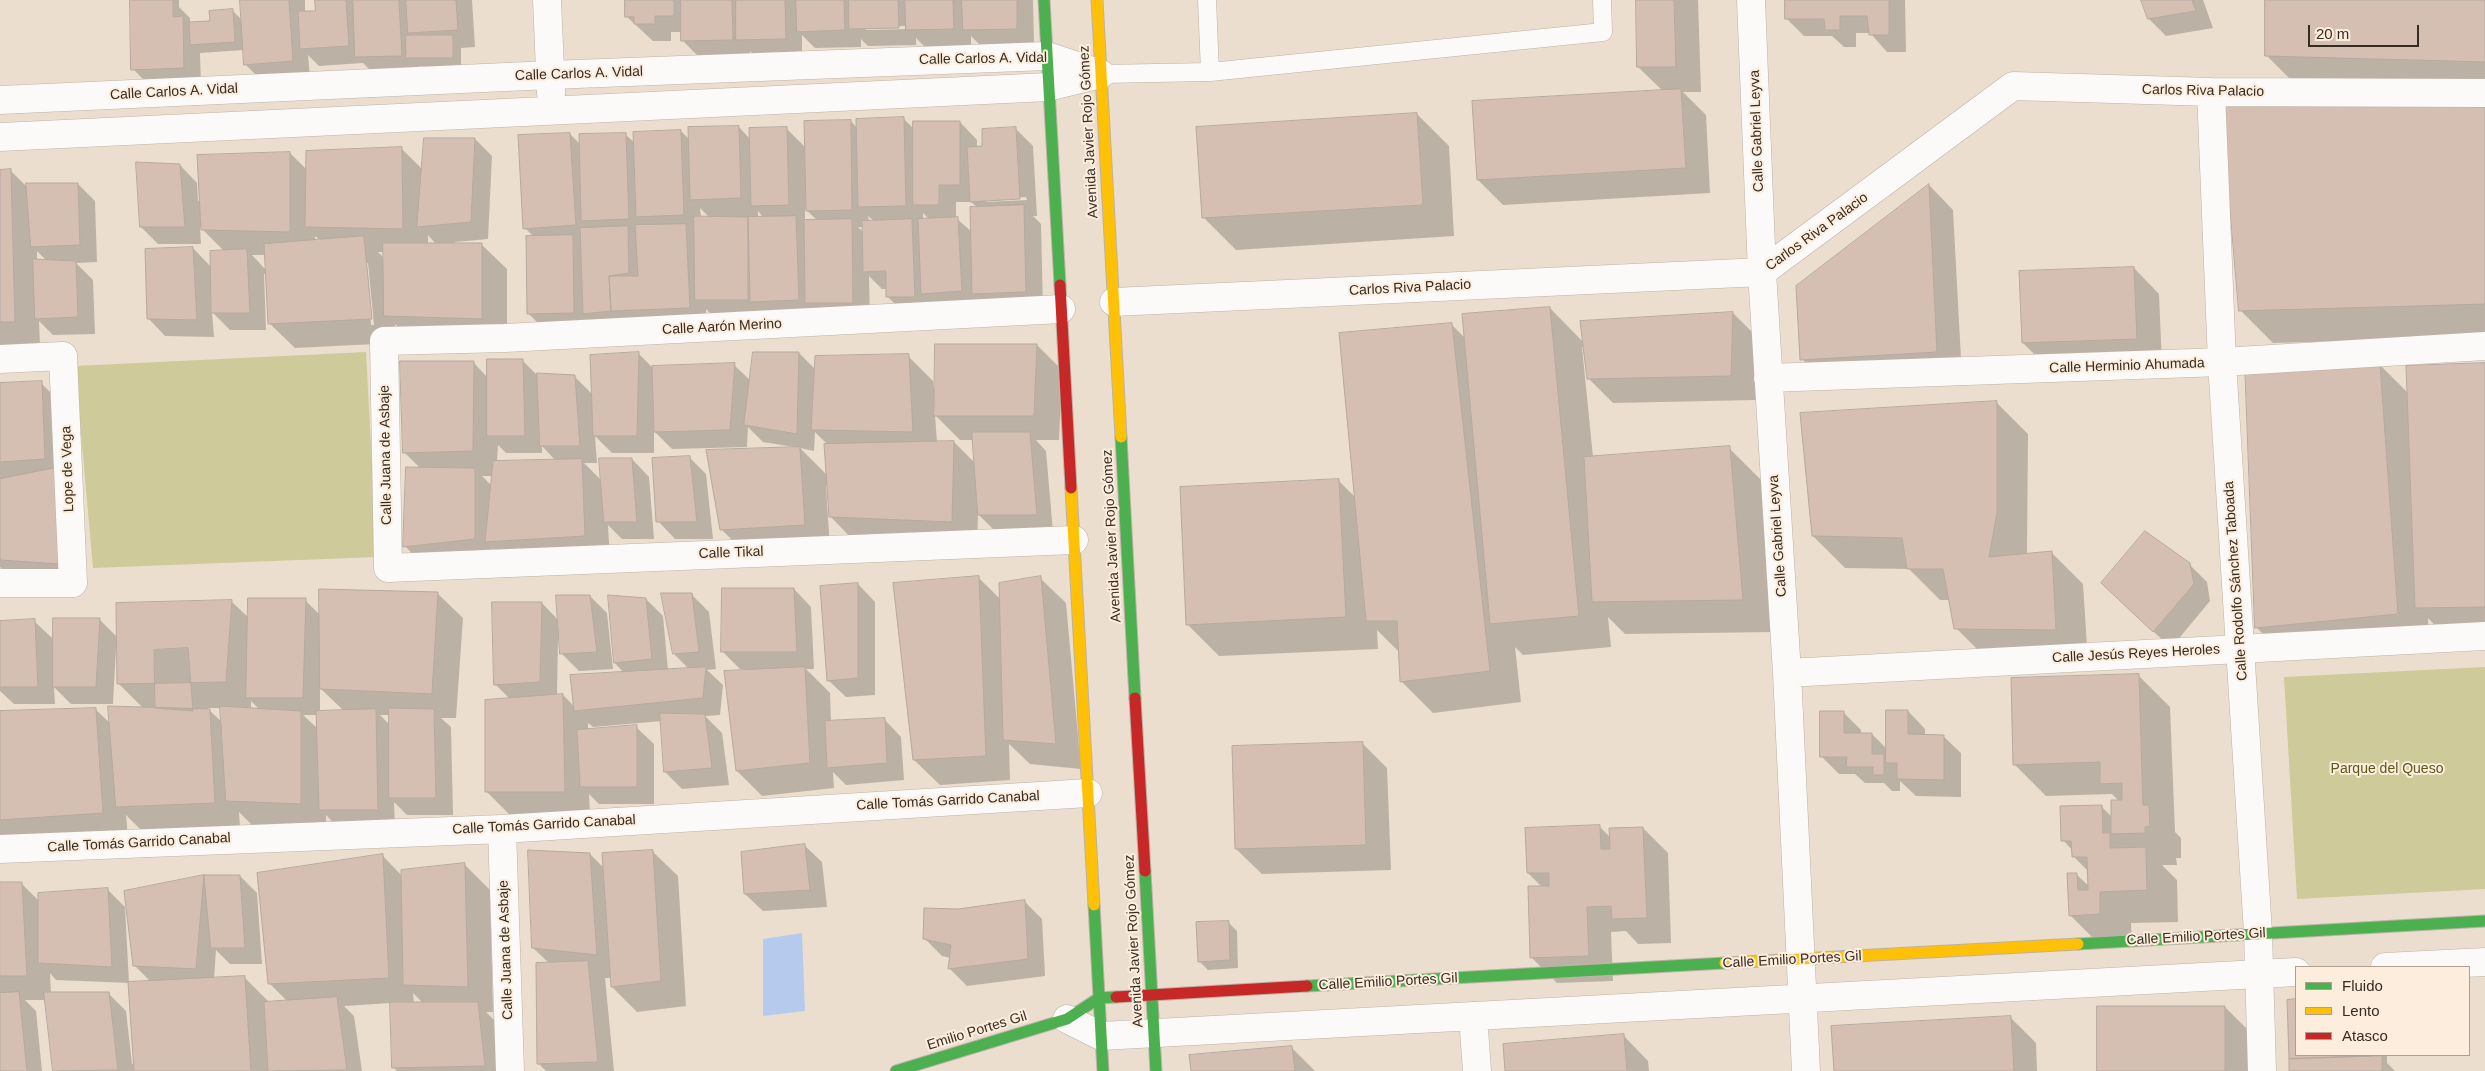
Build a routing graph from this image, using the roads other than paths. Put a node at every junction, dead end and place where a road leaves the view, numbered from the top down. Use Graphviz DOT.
graph roads {
  1 [pos="547,0"];
  2 [pos="1044,0"];
  3 [pos="1097,0"];
  4 [pos="1207,0"];
  5 [pos="1602,0"];
  6 [pos="1751,0"];
  7 [pos="1047,56"];
  8 [pos="1210,72"];
  9 [pos="550,74"];
  10 [pos="1101,74"];
  11 [pos="1048,87"];
  12 [pos="2211,92"];
  13 [pos="2485,93"];
  14 [pos="0,100"];
  15 [pos="552,111"];
  16 [pos="0,137"];
  17 [pos="1762,272"];
  18 [pos="1114,302"];
  19 [pos="1061,309"];
  20 [pos="384,341"];
  21 [pos="2485,346"];
  22 [pos="0,359"];
  23 [pos="2222,362"];
  24 [pos="1768,378"];
  25 [pos="1074,540"];
  26 [pos="388,568"];
  27 [pos="0,583"];
  28 [pos="2485,636"];
  29 [pos="2241,648"];
  30 [pos="1787,673"];
  31 [pos="1088,793"];
  32 [pos="502,828"];
  33 [pos="0,849"];
  34 [pos="2485,921"];
  35 [pos="2258,933"];
  36 [pos="1799,959"];
  37 [pos="2485,962"];
  38 [pos="2405,966"];
  39 [pos="2295,972"];
  40 [pos="2259,974"];
  41 [pos="1152,995"];
  42 [pos="1099,998"];
  43 [pos="1803,998"];
  44 [pos="1473,1016"];
  45 [pos="1066,1019"];
  46 [pos="1154,1033"];
  47 [pos="1101,1036"];
  48 [pos="510,1071"];
  49 [pos="896,1071"];
  50 [pos="1103,1071"];
  51 [pos="1156,1071"];
  52 [pos="1477,1071"];
  53 [pos="1806,1071"];
  54 [pos="2262,1071"];
  1 -- 9 [label="street"];
  2 -- 7 [label="main road"];
  3 -- 10 [label="main road, Avenida Javier Rojo Gómez"];
  4 -- 8 [label="lane"];
  5 -- 8 [label="lane"];
  6 -- 17 [label="street, Calle Gabriel Leyva"];
  7 -- 9 [label="street, Calle Carlos A. Vidal"];
  7 -- 10 [label="street, Calle Carlos A. Vidal"];
  7 -- 11 [label="main road"];
  8 -- 10 [label="lane"];
  9 -- 14 [label="street, Calle Carlos A. Vidal"];
  9 -- 15 [label="street"];
  10 -- 11 [label="street"];
  10 -- 18 [label="main road, Avenida Javier Rojo Gómez"];
  11 -- 15 [label="street"];
  11 -- 19 [label="main road"];
  12 -- 13 [label="street, Carlos Riva Palacio"];
  12 -- 17 [label="street, Carlos Riva Palacio"];
  12 -- 23 [label="street, Calle Rodolfo Sánchez Taboada"];
  15 -- 16 [label="street"];
  17 -- 18 [label="street, Carlos Riva Palacio"];
  17 -- 24 [label="street, Calle Gabriel Leyva"];
  18 -- 41 [label="main road, Avenida Javier Rojo Gómez"];
  19 -- 20 [label="street, Calle Aarón Merino"];
  19 -- 25 [label="main road"];
  20 -- 26 [label="street, Calle Juana de Asbaje"];
  21 -- 23 [label="street, Calle Herminio Ahumada"];
  22 -- 27 [label="street, Lope de Vega"];
  23 -- 24 [label="street, Calle Herminio Ahumada"];
  23 -- 29 [label="street, Calle Rodolfo Sánchez Taboada"];
  24 -- 30 [label="street, Calle Gabriel Leyva"];
  25 -- 26 [label="street, Calle Tikal"];
  25 -- 31 [label="main road"];
  28 -- 29 [label="street, Calle Jesús Reyes Heroles"];
  29 -- 30 [label="street, Calle Jesús Reyes Heroles"];
  29 -- 35 [label="street, Calle Rodolfo Sánchez Taboada"];
  30 -- 36 [label="street, Calle Gabriel Leyva"];
  31 -- 32 [label="street, Calle Tomás Garrido Canabal"];
  31 -- 42 [label="main road"];
  32 -- 33 [label="street, Calle Tomás Garrido Canabal"];
  32 -- 48 [label="street, Calle Juana de Asbaje"];
  34 -- 35 [label="main road, Calle Emilio Portes Gil"];
  35 -- 36 [label="main road, Calle Emilio Portes Gil"];
  35 -- 40 [label="street, Calle Rodolfo Sánchez Taboada"];
  36 -- 41 [label="main road, Calle Emilio Portes Gil"];
  36 -- 43 [label="street, Calle Gabriel Leyva"];
  37 -- 38 [label="street"];
  39 -- 40 [label="street"];
  40 -- 43 [label="street"];
  40 -- 54 [label="street, Calle Rodolfo Sánchez Taboada"];
  41 -- 42 [label="main road, Calle Emilio Portes Gil"];
  41 -- 46 [label="main road, Avenida Javier Rojo Gómez"];
  42 -- 45 [label="main road, Emilio Portes Gil"];
  42 -- 47 [label="main road"];
  43 -- 44 [label="street"];
  43 -- 53 [label="street, Calle Gabriel Leyva"];
  44 -- 46 [label="street"];
  44 -- 52 [label="street"];
  45 -- 47 [label="street"];
  45 -- 49 [label="main road, Emilio Portes Gil"];
  46 -- 47 [label="street"];
  46 -- 51 [label="main road, Avenida Javier Rojo Gómez"];
  47 -- 50 [label="main road"];
}
